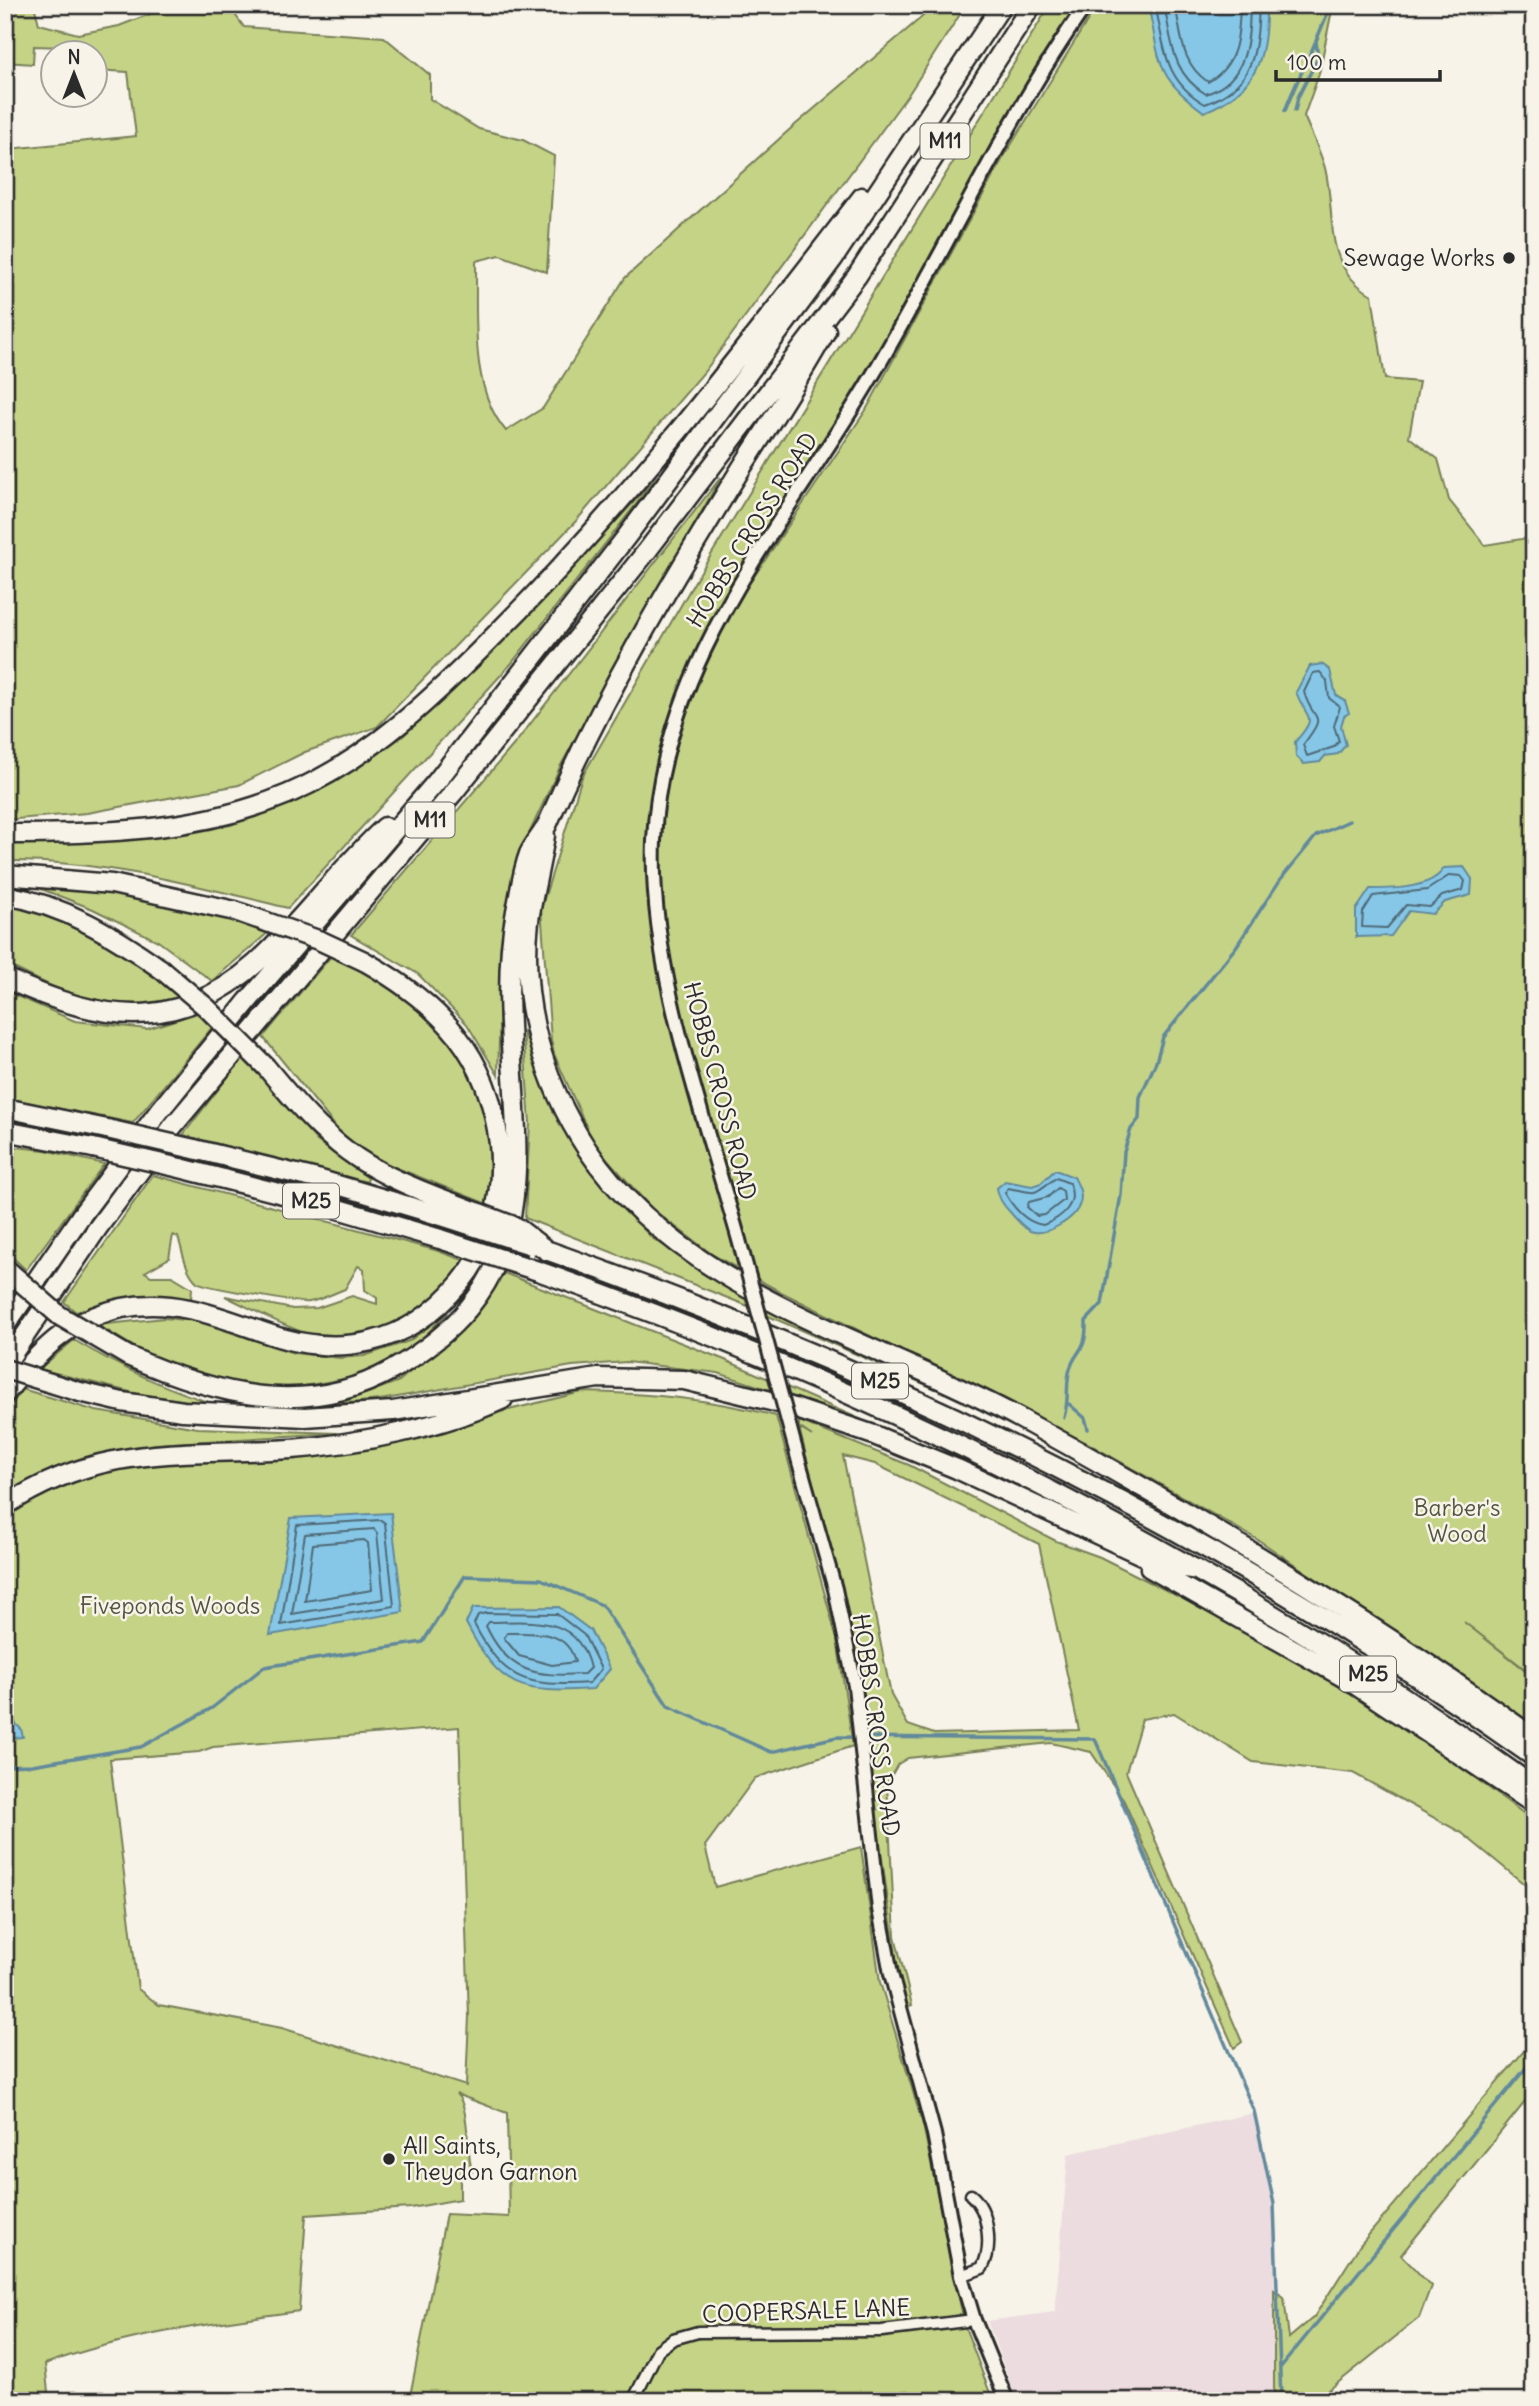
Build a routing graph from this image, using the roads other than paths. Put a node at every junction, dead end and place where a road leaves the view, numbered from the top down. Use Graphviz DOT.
graph roads {
  1 [pos="1002,5"];
  2 [pos="1032,5"];
  3 [pos="1086,5"];
  4 [pos="975,50"];
  5 [pos="857,276"];
  6 [pos="437,780"];
  7 [pos="546,828"];
  8 [pos="5,835"];
  9 [pos="5,875"];
  10 [pos="5,895"];
  11 [pos="5,978"];
  12 [pos="5,1108"];
  13 [pos="5,1131"];
  14 [pos="450,1210"];
  15 [pos="5,1268"];
  16 [pos="5,1326"];
  17 [pos="5,1367"];
  18 [pos="925,1373"];
  19 [pos="516,1393"];
  20 [pos="5,1394"];
  21 [pos="925,1457"];
  22 [pos="5,1506"];
  23 [pos="1200,1542"];
  24 [pos="1196,1570"];
  25 [pos="1534,1738"];
  26 [pos="1534,1757"];
  27 [pos="1534,1787"];
  28 [pos="1534,1804"];
  29 [pos="971,2196"];
  30 [pos="961,2276"];
  31 [pos="974,2320"];
  32 [pos="633,2401"];
  33 [pos="1007,2401"];
  1 -- 4 [label="highway, M11"];
  2 -- 5 [label="highway, M11"];
  3 -- 30 [label="street, HOBBS CROSS ROAD, bridge"];
  4 -- 6 [label="highway, M11"];
  4 -- 8 [label="highway"];
  5 -- 7 [label="highway"];
  5 -- 17 [label="highway, M11"];
  6 -- 11 [label="highway"];
  6 -- 16 [label="highway, M11"];
  7 -- 15 [label="highway, bridge"];
  7 -- 18 [label="highway"];
  9 -- 20 [label="highway, bridge"];
  10 -- 14 [label="highway, bridge"];
  12 -- 14 [label="highway, M25, bridge"];
  13 -- 24 [label="highway, M25, bridge"];
  14 -- 23 [label="highway, M25, bridge"];
  17 -- 19 [label="highway, bridge"];
  18 -- 23 [label="highway, M25"];
  18 -- 25 [label="highway, M25"];
  19 -- 21 [label="highway"];
  19 -- 22 [label="highway"];
  21 -- 24 [label="highway"];
  21 -- 28 [label="highway"];
  23 -- 26 [label="highway, M25"];
  24 -- 27 [label="highway, M25"];
  29 -- 30 [label="street"];
  30 -- 31 [label="street, HOBBS CROSS ROAD"];
  31 -- 32 [label="street, COOPERSALE LANE"];
  31 -- 33 [label="street, HOBBS CROSS ROAD"];
}
